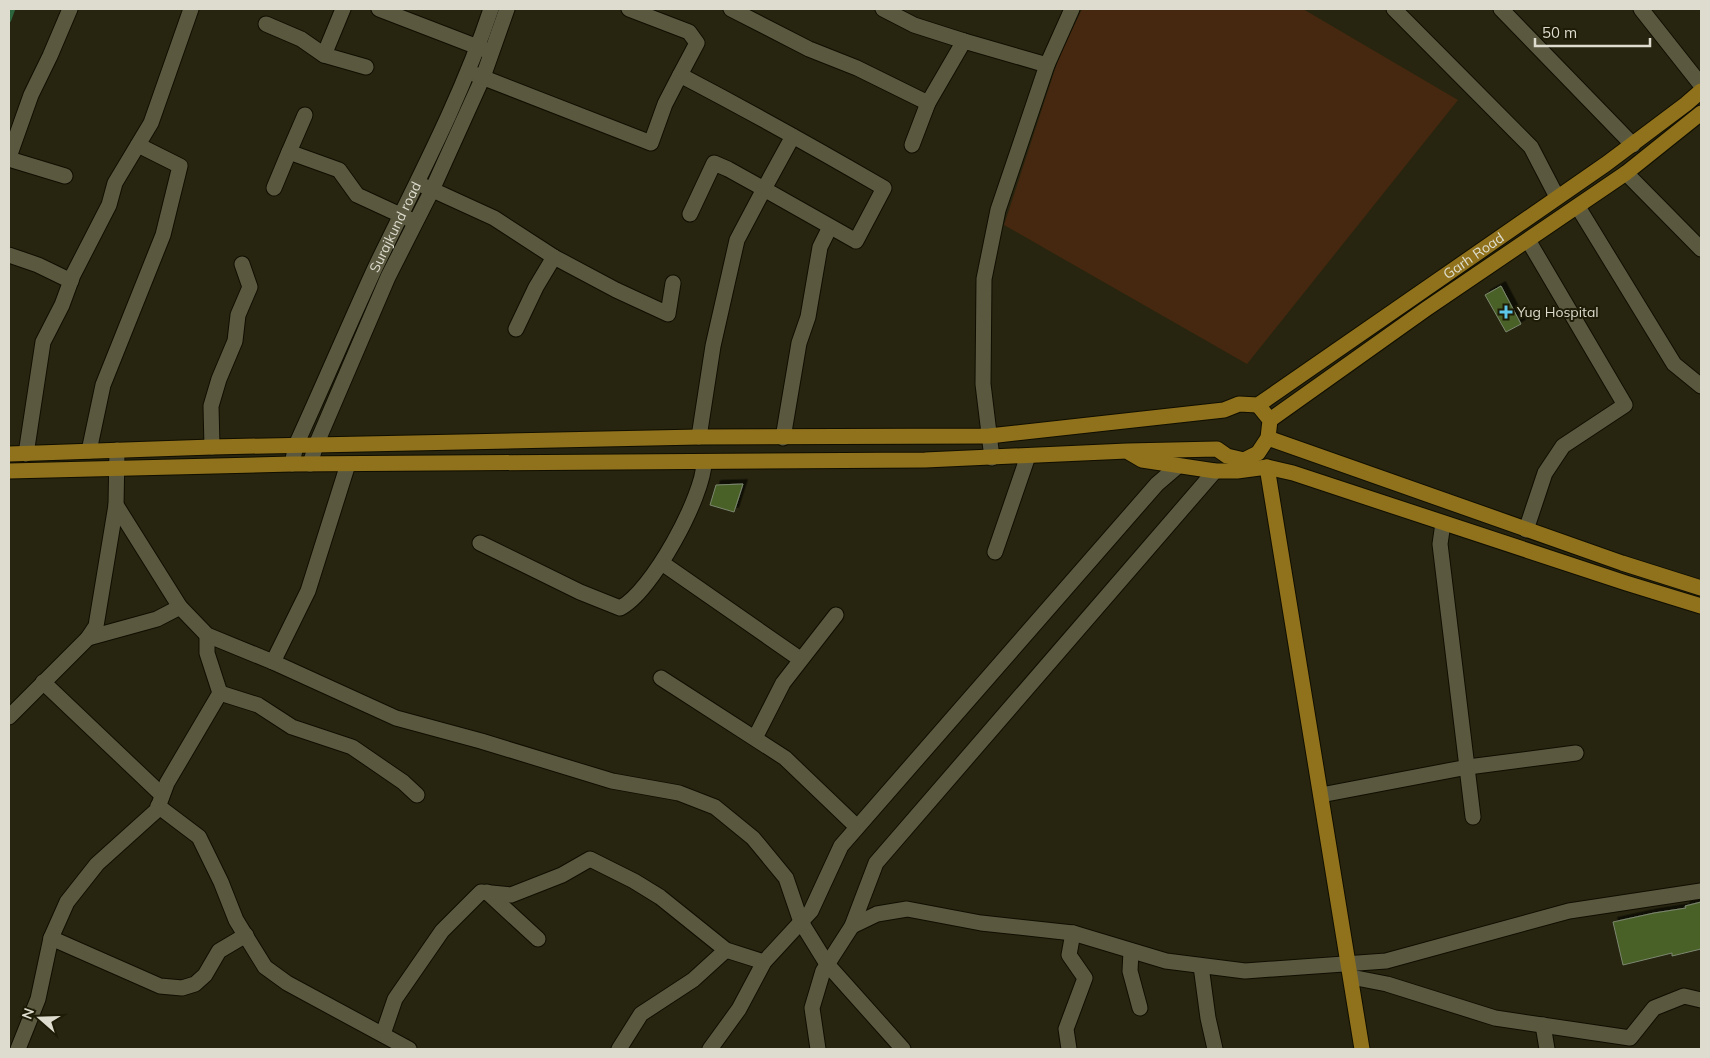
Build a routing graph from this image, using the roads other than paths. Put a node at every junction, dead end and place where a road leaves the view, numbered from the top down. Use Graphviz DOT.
graph roads {
  1 [pos="70,9"];
  2 [pos="191,9"];
  3 [pos="343,9"];
  4 [pos="379,9"];
  5 [pos="492,9"];
  6 [pos="507,9"];
  7 [pos="630,9"];
  8 [pos="731,9"];
  9 [pos="883,9"];
  10 [pos="1072,9"];
  11 [pos="1394,9"];
  12 [pos="1501,9"];
  13 [pos="1642,9"];
  14 [pos="266,24"];
  15 [pos="964,41"];
  16 [pos="485,50"];
  17 [pos="324,55"];
  18 [pos="1047,64"];
  19 [pos="366,67"];
  20 [pos="468,72"];
  21 [pos="680,75"];
  22 [pos="483,77"];
  23 [pos="1701,85"];
  24 [pos="1701,91"];
  25 [pos="928,103"];
  26 [pos="1686,104"];
  27 [pos="1701,114"];
  28 [pos="305,115"];
  29 [pos="793,136"];
  30 [pos="138,144"];
  31 [pos="912,145"];
  32 [pos="1633,145"];
  33 [pos="289,152"];
  34 [pos="9,158"];
  35 [pos="1626,173"];
  36 [pos="65,176"];
  37 [pos="425,186"];
  38 [pos="274,188"];
  39 [pos="764,189"];
  40 [pos="1558,197"];
  41 [pos="1578,207"];
  42 [pos="690,214"];
  43 [pos="408,219"];
  44 [pos="830,227"];
  45 [pos="1528,240"];
  46 [pos="1701,249"];
  47 [pos="9,255"];
  48 [pos="554,257"];
  49 [pos="242,264"];
  50 [pos="1452,270"];
  51 [pos="381,274"];
  52 [pos="71,281"];
  53 [pos="673,283"];
  54 [pos="1462,285"];
  55 [pos="516,329"];
  56 [pos="1701,386"];
  57 [pos="1258,405"];
  58 [pos="1270,420"];
  59 [pos="990,436"];
  60 [pos="703,437"];
  61 [pos="783,438"];
  62 [pos="1268,438"];
  63 [pos="296,445"];
  64 [pos="316,445"];
  65 [pos="212,447"];
  66 [pos="118,450"];
  67 [pos="89,451"];
  68 [pos="1127,451"];
  69 [pos="9,454"];
  70 [pos="26,454"];
  71 [pos="1028,456"];
  72 [pos="992,458"];
  73 [pos="706,462"];
  74 [pos="292,464"];
  75 [pos="310,464"];
  76 [pos="348,464"];
  77 [pos="1178,466"];
  78 [pos="1267,467"];
  79 [pos="118,468"];
  80 [pos="9,471"];
  81 [pos="1215,471"];
  82 [pos="116,505"];
  83 [pos="1443,523"];
  84 [pos="1526,530"];
  85 [pos="480,543"];
  86 [pos="995,552"];
  87 [pos="662,563"];
  88 [pos="1630,566"];
  89 [pos="1626,583"];
  90 [pos="1701,588"];
  91 [pos="1701,606"];
  92 [pos="180,607"];
  93 [pos="836,615"];
  94 [pos="207,635"];
  95 [pos="88,638"];
  96 [pos="800,659"];
  97 [pos="273,662"];
  98 [pos="661,678"];
  99 [pos="44,682"];
  100 [pos="220,693"];
  101 [pos="9,716"];
  102 [pos="755,738"];
  103 [pos="1576,753"];
  104 [pos="1468,767"];
  105 [pos="417,795"];
  106 [pos="1321,795"];
  107 [pos="160,801"];
  108 [pos="1473,817"];
  109 [pos="857,827"];
  110 [pos="1701,890"];
  111 [pos="486,892"];
  112 [pos="801,922"];
  113 [pos="852,926"];
  114 [pos="1073,933"];
  115 [pos="246,935"];
  116 [pos="51,938"];
  117 [pos="538,939"];
  118 [pos="726,950"];
  119 [pos="1131,951"];
  120 [pos="764,962"];
  121 [pos="827,964"];
  122 [pos="1201,966"];
  123 [pos="1350,970"];
  124 [pos="1701,1000"];
  125 [pos="1140,1008"];
  126 [pos="1646,1018"];
  127 [pos="1543,1025"];
  128 [pos="383,1034"];
  129 [pos="18,1049"];
  130 [pos="410,1049"];
  131 [pos="619,1049"];
  132 [pos="710,1049"];
  133 [pos="818,1049"];
  134 [pos="903,1049"];
  135 [pos="1069,1049"];
  136 [pos="1215,1049"];
  137 [pos="1362,1049"];
  138 [pos="1547,1049"];
  139 [pos="1637,1049"];
  1 -- 34 [label="street"];
  2 -- 30 [label="street"];
  3 -- 17 [label="street"];
  4 -- 16 [label="street"];
  5 -- 16 [label="street, Surajkund road"];
  6 -- 16 [label="street"];
  7 -- 21 [label="street"];
  8 -- 25 [label="street"];
  9 -- 15 [label="street"];
  10 -- 18 [label="street"];
  11 -- 40 [label="street"];
  12 -- 32 [label="street"];
  13 -- 23 [label="street"];
  14 -- 17 [label="street"];
  15 -- 18 [label="street"];
  15 -- 25 [label="street"];
  16 -- 20 [label="street, Surajkund road"];
  16 -- 22 [label="street"];
  17 -- 19 [label="street"];
  18 -- 59 [label="street"];
  20 -- 22 [label="street"];
  20 -- 37 [label="street, Surajkund road"];
  21 -- 22 [label="street"];
  21 -- 29 [label="street"];
  22 -- 37 [label="street"];
  24 -- 26 [label="main road, Garh Road"];
  25 -- 31 [label="street"];
  26 -- 27 [label="street"];
  26 -- 32 [label="main road, Garh Road"];
  27 -- 35 [label="main road, Garh Road"];
  28 -- 33 [label="street"];
  29 -- 39 [label="street"];
  29 -- 44 [label="street"];
  30 -- 52 [label="street"];
  30 -- 67 [label="street"];
  32 -- 40 [label="main road, Garh Road"];
  33 -- 38 [label="street"];
  33 -- 43 [label="street"];
  34 -- 36 [label="street"];
  35 -- 41 [label="main road, Garh Road"];
  35 -- 46 [label="street"];
  37 -- 43 [label="street, Surajkund road"];
  37 -- 48 [label="street"];
  39 -- 42 [label="street"];
  39 -- 44 [label="street"];
  39 -- 60 [label="street"];
  40 -- 50 [label="main road, Garh Road"];
  41 -- 45 [label="main road, Garh Road"];
  41 -- 56 [label="street"];
  43 -- 51 [label="street, Surajkund road"];
  44 -- 61 [label="street"];
  45 -- 54 [label="main road, Garh Road"];
  45 -- 84 [label="street"];
  47 -- 52 [label="street"];
  48 -- 53 [label="street"];
  48 -- 55 [label="street"];
  49 -- 65 [label="street"];
  50 -- 54 [label="main road"];
  50 -- 57 [label="main road, Garh Road"];
  51 -- 63 [label="street, Surajkund road"];
  51 -- 64 [label="street"];
  52 -- 70 [label="street"];
  54 -- 58 [label="main road, Garh Road"];
  57 -- 58 [label="main road"];
  57 -- 59 [label="main road"];
  58 -- 62 [label="main road"];
  59 -- 61 [label="main road"];
  59 -- 72 [label="street"];
  60 -- 61 [label="main road"];
  60 -- 64 [label="main road"];
  60 -- 73 [label="main road"];
  62 -- 68 [label="main road"];
  62 -- 84 [label="main road"];
  63 -- 64 [label="main road"];
  63 -- 65 [label="main road"];
  63 -- 74 [label="street, Surajkund road"];
  64 -- 75 [label="street"];
  65 -- 66 [label="main road"];
  66 -- 67 [label="main road"];
  66 -- 79 [label="street"];
  67 -- 70 [label="main road"];
  68 -- 71 [label="main road"];
  68 -- 77 [label="main road"];
  69 -- 70 [label="main road"];
  71 -- 72 [label="main road"];
  71 -- 86 [label="street"];
  72 -- 73 [label="main road"];
  73 -- 76 [label="main road"];
  73 -- 87 [label="street"];
  74 -- 75 [label="main road"];
  74 -- 79 [label="main road"];
  75 -- 76 [label="main road"];
  76 -- 97 [label="street"];
  77 -- 81 [label="main road"];
  77 -- 109 [label="street"];
  78 -- 81 [label="main road"];
  78 -- 83 [label="main road"];
  78 -- 106 [label="main road"];
  79 -- 80 [label="main road"];
  79 -- 82 [label="street"];
  81 -- 113 [label="street"];
  82 -- 92 [label="street"];
  82 -- 95 [label="street"];
  83 -- 89 [label="main road"];
  83 -- 104 [label="street"];
  84 -- 88 [label="main road"];
  85 -- 87 [label="street"];
  87 -- 96 [label="street"];
  88 -- 89 [label="main road"];
  88 -- 90 [label="main road"];
  89 -- 91 [label="main road"];
  92 -- 94 [label="street"];
  92 -- 95 [label="street"];
  93 -- 96 [label="street"];
  94 -- 97 [label="street"];
  94 -- 100 [label="street"];
  95 -- 99 [label="street"];
  96 -- 102 [label="street"];
  97 -- 112 [label="street"];
  98 -- 102 [label="street"];
  99 -- 101 [label="street"];
  99 -- 107 [label="street"];
  100 -- 105 [label="street"];
  100 -- 107 [label="street"];
  102 -- 109 [label="street"];
  103 -- 104 [label="street"];
  104 -- 106 [label="street"];
  104 -- 108 [label="street"];
  106 -- 123 [label="main road"];
  107 -- 115 [label="street"];
  107 -- 116 [label="street"];
  109 -- 112 [label="street"];
  110 -- 123 [label="street"];
  111 -- 117 [label="street"];
  111 -- 118 [label="street"];
  111 -- 128 [label="street"];
  112 -- 120 [label="street"];
  112 -- 121 [label="street"];
  113 -- 114 [label="street"];
  113 -- 121 [label="street"];
  114 -- 119 [label="street"];
  114 -- 135 [label="street"];
  115 -- 116 [label="street"];
  115 -- 128 [label="street"];
  116 -- 129 [label="street"];
  118 -- 120 [label="street"];
  118 -- 131 [label="street"];
  119 -- 122 [label="street"];
  119 -- 125 [label="street"];
  120 -- 132 [label="street"];
  121 -- 133 [label="street"];
  121 -- 134 [label="street"];
  122 -- 123 [label="street"];
  122 -- 136 [label="street"];
  123 -- 127 [label="street"];
  123 -- 137 [label="main road"];
  124 -- 126 [label="street"];
  126 -- 127 [label="street"];
  126 -- 139 [label="street"];
  127 -- 138 [label="street"];
  128 -- 130 [label="street"];
}
